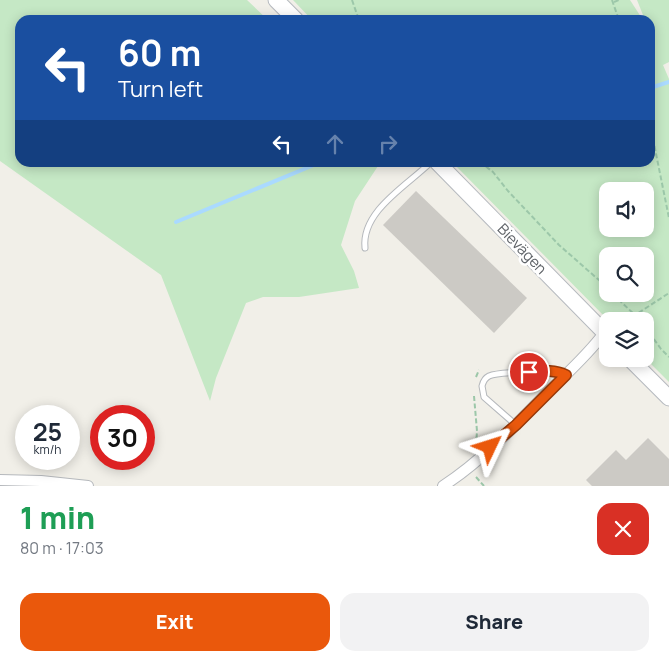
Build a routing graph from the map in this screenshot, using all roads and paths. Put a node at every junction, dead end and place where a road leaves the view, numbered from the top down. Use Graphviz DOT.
graph roads {
  1 [pos="276,0"];
  2 [pos="352,0"];
  3 [pos="619,0"];
  4 [pos="613,1"];
  5 [pos="291,15"];
  6 [pos="357,15"];
  7 [pos="617,15"];
  8 [pos="655,149"];
  9 [pos="426,167"];
  10 [pos="442,167"];
  11 [pos="486,167"];
  12 [pos="669,218"];
  13 [pos="364,248"];
  14 [pos="599,280"];
  15 [pos="669,293"];
  16 [pos="623,302"];
  17 [pos="634,312"];
  18 [pos="641,312"];
  19 [pos="599,328"];
  20 [pos="654,339"];
  21 [pos="599,342"];
  22 [pos="669,357"];
  23 [pos="638,367"];
  24 [pos="479,370"];
  25 [pos="566,375"];
  26 [pos="475,379"];
  27 [pos="474,394"];
  28 [pos="669,398"];
  29 [pos="516,425"];
  30 [pos="477,459"];
  31 [pos="0,480"];
  32 [pos="88,486"];
  33 [pos="443,486"];
  1 -- 5 [label="street"];
  2 -- 6 [label="path"];
  3 -- 4 [label="path"];
  4 -- 7 [label="path"];
  8 -- 12 [label="path"];
  9 -- 13 [label="lane"];
  10 -- 19 [label="street, Bievägen"];
  11 -- 14 [label="path"];
  15 -- 18 [label="path"];
  16 -- 17 [label="path"];
  20 -- 22 [label="path"];
  21 -- 25 [label="street"];
  23 -- 28 [label="street"];
  24 -- 26 [label="path"];
  25 -- 29 [label="street"];
  25 -- 29 [label="lane"];
  27 -- 30 [label="path"];
  29 -- 30 [label="street"];
  30 -- 33 [label="street"];
  31 -- 32 [label="street"];
}
